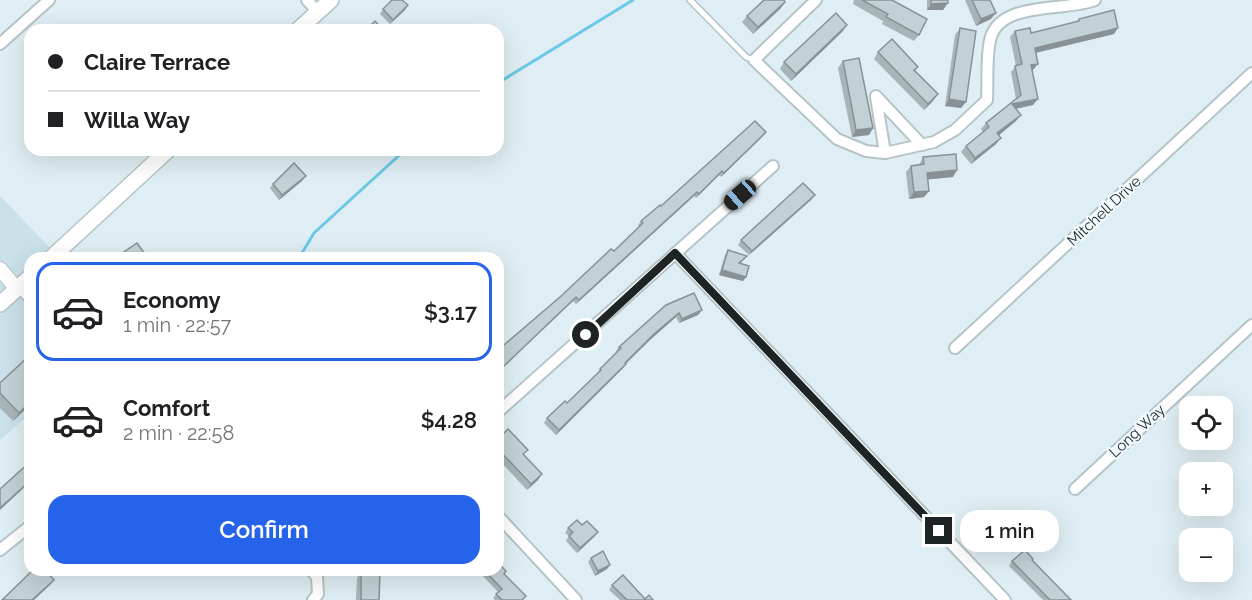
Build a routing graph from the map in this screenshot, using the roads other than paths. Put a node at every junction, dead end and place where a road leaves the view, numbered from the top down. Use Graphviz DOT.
graph roads {
  1 [pos="50,0"];
  2 [pos="307,0"];
  3 [pos="331,0"];
  4 [pos="690,0"];
  5 [pos="816,0"];
  6 [pos="1095,0"];
  7 [pos="318,12"];
  8 [pos="305,24"];
  9 [pos="0,44"];
  10 [pos="754,60"];
  11 [pos="1252,73"];
  12 [pos="922,145"];
  13 [pos="885,153"];
  14 [pos="162,156"];
  15 [pos="773,166"];
  16 [pos="58,252"];
  17 [pos="675,253"];
  18 [pos="0,269"];
  19 [pos="24,283"];
  20 [pos="17,289"];
  21 [pos="24,296"];
  22 [pos="0,304"];
  23 [pos="1252,325"];
  24 [pos="955,348"];
  25 [pos="504,407"];
  26 [pos="1075,489"];
  27 [pos="504,522"];
  28 [pos="24,531"];
  29 [pos="0,550"];
  30 [pos="316,576"];
  31 [pos="314,600"];
  32 [pos="576,600"];
  33 [pos="1005,600"];
  1 -- 9 [label="street"];
  2 -- 7 [label="street"];
  3 -- 7 [label="main road"];
  4 -- 10 [label="lane"];
  5 -- 10 [label="street"];
  6 -- 12 [label="street"];
  7 -- 8 [label="main road"];
  10 -- 13 [label="street"];
  11 -- 24 [label="street, Mitchell Drive"];
  12 -- 13 [label="street"];
  12 -- 13 [label="street"];
  14 -- 16 [label="main road"];
  15 -- 17 [label="street"];
  17 -- 25 [label="street"];
  17 -- 33 [label="street"];
  18 -- 20 [label="street"];
  19 -- 20 [label="main road"];
  20 -- 21 [label="lane"];
  20 -- 22 [label="main road"];
  23 -- 26 [label="street, Long Way"];
  27 -- 32 [label="street"];
  28 -- 29 [label="street"];
  30 -- 31 [label="street"];
}
